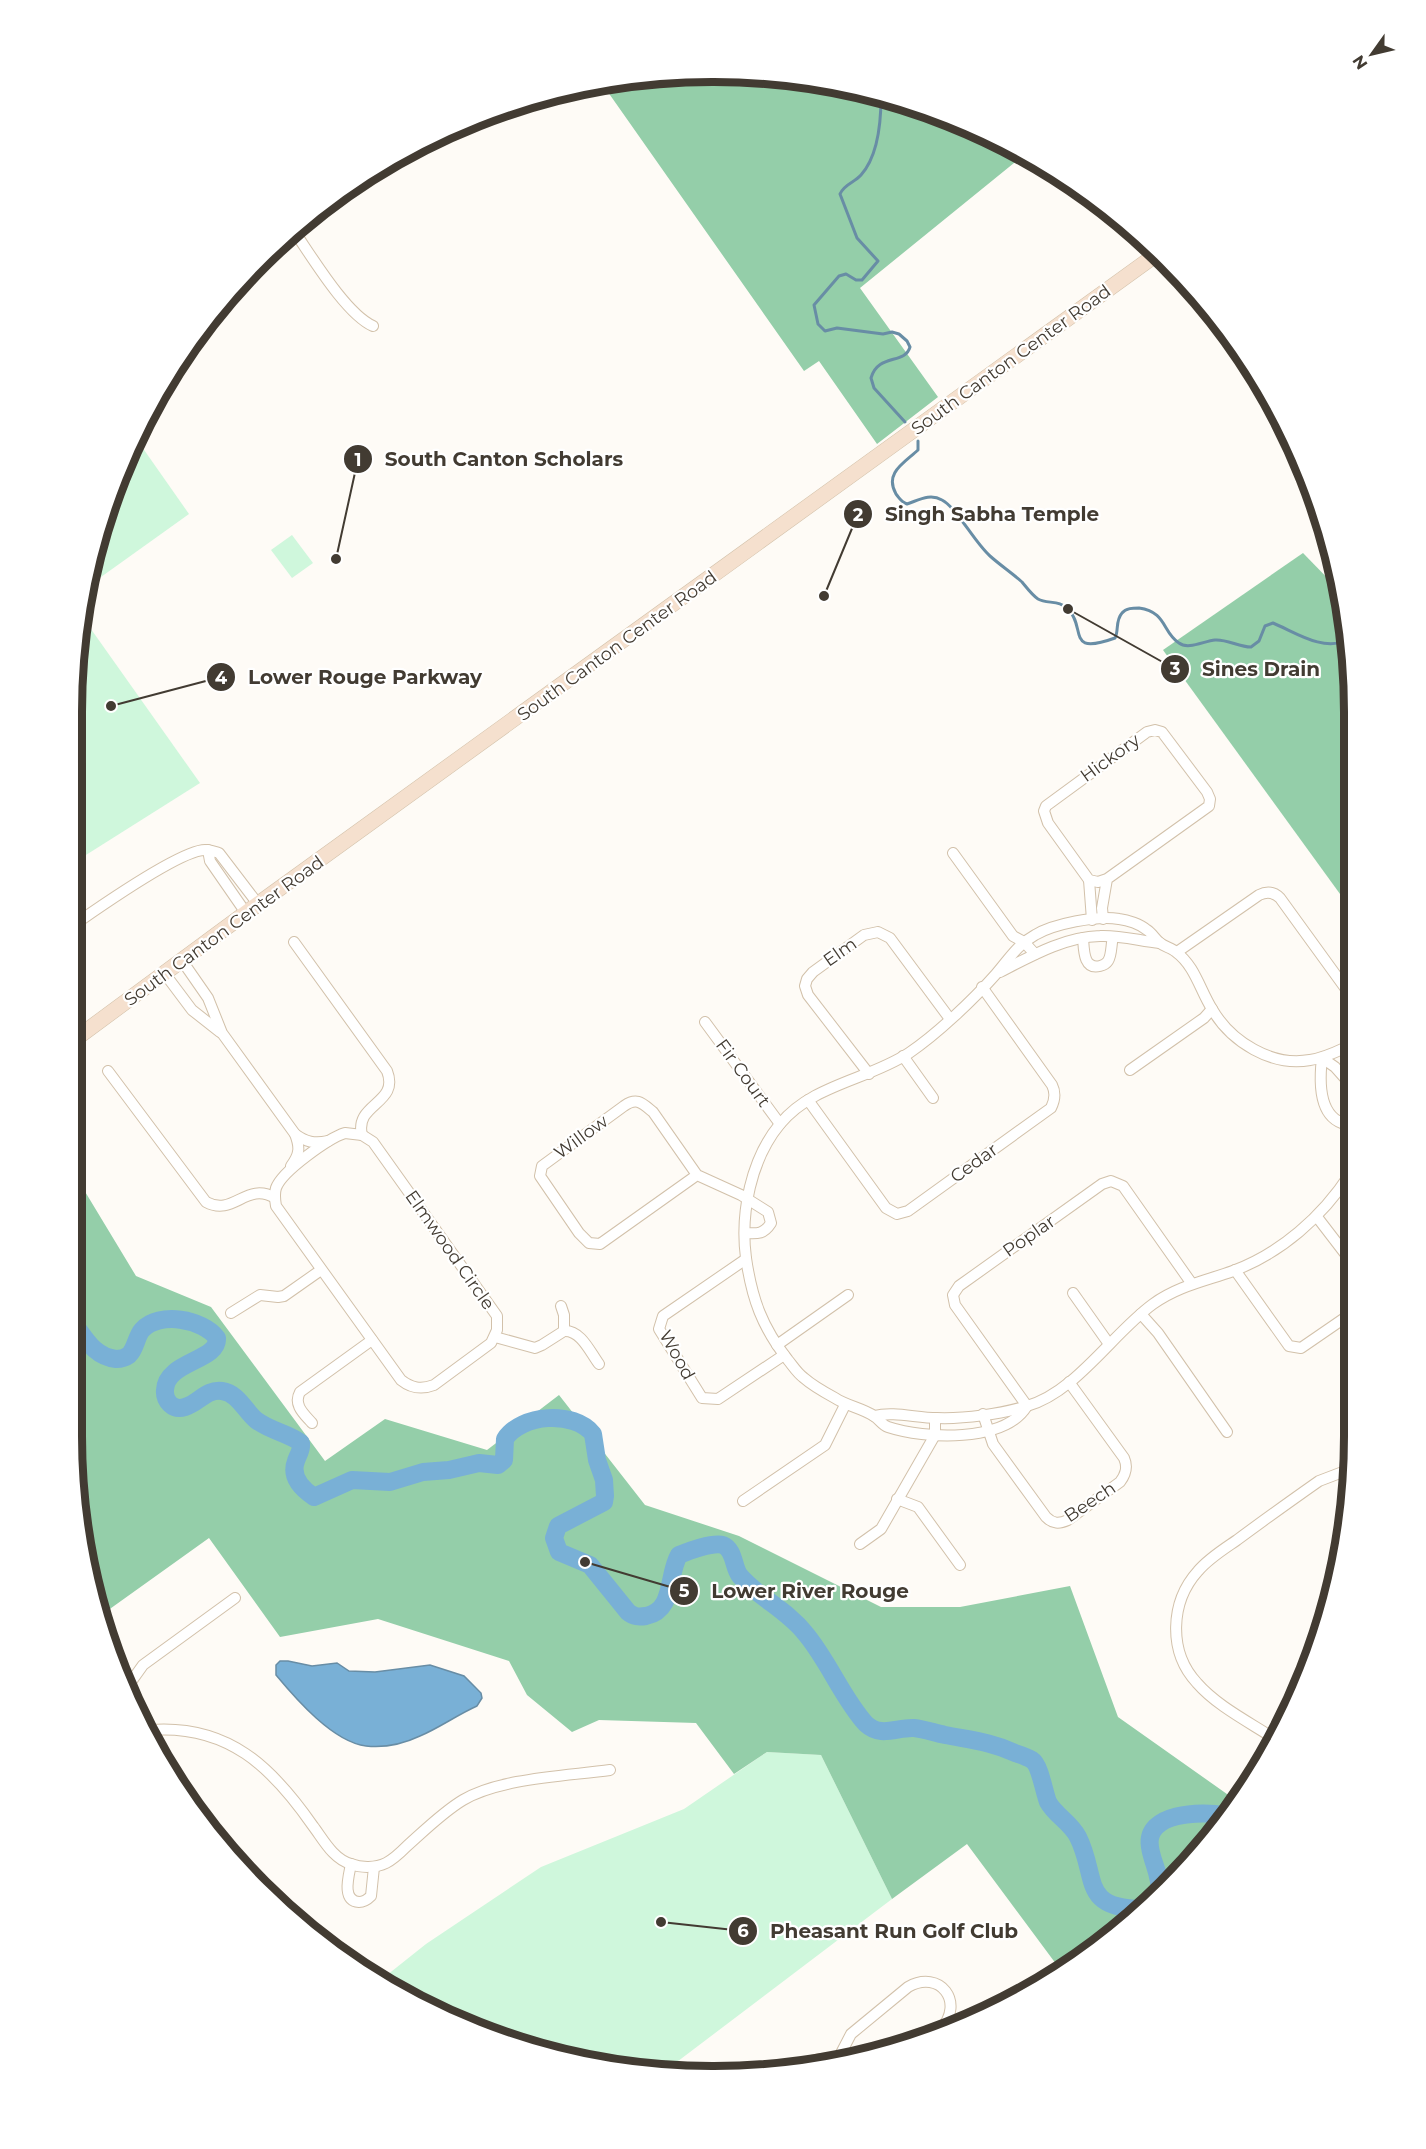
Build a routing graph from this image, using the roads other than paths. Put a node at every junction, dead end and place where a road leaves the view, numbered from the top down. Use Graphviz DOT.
graph roads {
  1 [pos="299,238"];
  2 [pos="1150,259"];
  3 [pos="373,326"];
  4 [pos="953,853"];
  5 [pos="1107,879"];
  6 [pos="1089,880"];
  7 [pos="252,909"];
  8 [pos="83,919"];
  9 [pos="1098,920"];
  10 [pos="1100,936"];
  11 [pos="1113,937"];
  12 [pos="1083,938"];
  13 [pos="294,942"];
  14 [pos="1024,942"];
  15 [pos="1160,943"];
  16 [pos="1177,952"];
  17 [pos="1035,954"];
  18 [pos="183,962"];
  19 [pos="165,974"];
  20 [pos="996,974"];
  21 [pos="1343,985"];
  22 [pos="982,987"];
  23 [pos="1212,1009"];
  24 [pos="950,1019"];
  25 [pos="705,1022"];
  26 [pos="83,1033"];
  27 [pos="222,1033"];
  28 [pos="1343,1049"];
  29 [pos="903,1056"];
  30 [pos="1322,1058"];
  31 [pos="1130,1070"];
  32 [pos="108,1071"];
  33 [pos="869,1074"];
  34 [pos="1343,1075"];
  35 [pos="933,1098"];
  36 [pos="808,1100"];
  37 [pos="780,1124"];
  38 [pos="1343,1124"];
  39 [pos="295,1134"];
  40 [pos="362,1135"];
  41 [pos="331,1140"];
  42 [pos="286,1173"];
  43 [pos="698,1175"];
  44 [pos="1343,1184"];
  45 [pos="275,1198"];
  46 [pos="748,1201"];
  47 [pos="1317,1216"];
  48 [pos="745,1233"];
  49 [pos="1343,1251"];
  50 [pos="746,1259"];
  51 [pos="321,1270"];
  52 [pos="1235,1270"];
  53 [pos="1192,1284"];
  54 [pos="1073,1293"];
  55 [pos="848,1295"];
  56 [pos="561,1306"];
  57 [pos="231,1314"];
  58 [pos="1141,1314"];
  59 [pos="1343,1319"];
  60 [pos="564,1331"];
  61 [pos="495,1337"];
  62 [pos="372,1340"];
  63 [pos="1109,1344"];
  64 [pos="777,1345"];
  65 [pos="784,1355"];
  66 [pos="599,1364"];
  67 [pos="1069,1382"];
  68 [pos="845,1405"];
  69 [pos="1027,1406"];
  70 [pos="983,1414"];
  71 [pos="874,1416"];
  72 [pos="935,1418"];
  73 [pos="312,1423"];
  74 [pos="988,1431"];
  75 [pos="1227,1432"];
  76 [pos="935,1435"];
  77 [pos="1342,1473"];
  78 [pos="897,1499"];
  79 [pos="743,1501"];
  80 [pos="860,1544"];
  81 [pos="960,1565"];
  82 [pos="235,1598"];
  83 [pos="132,1681"];
  84 [pos="156,1730"];
  85 [pos="1268,1734"];
  86 [pos="610,1770"];
  87 [pos="351,1864"];
  88 [pos="374,1867"];
  89 [pos="946,2022"];
  90 [pos="844,2052"];
  1 -- 3 [label="street"];
  2 -- 7 [label="main road, South Canton Center Road"];
  4 -- 14 [label="street"];
  5 -- 6 [label="street"];
  5 -- 6 [label="street, Hickory"];
  5 -- 9 [label="street"];
  6 -- 9 [label="street"];
  7 -- 8 [label="street"];
  7 -- 18 [label="main road, South Canton Center Road"];
  9 -- 10 [label="street"];
  9 -- 14 [label="street"];
  9 -- 15 [label="street"];
  10 -- 11 [label="street"];
  10 -- 12 [label="street"];
  11 -- 12 [label="street"];
  11 -- 15 [label="street"];
  12 -- 17 [label="street"];
  13 -- 40 [label="street"];
  14 -- 17 [label="street"];
  14 -- 20 [label="street"];
  15 -- 16 [label="street"];
  16 -- 21 [label="street"];
  16 -- 23 [label="street"];
  17 -- 20 [label="street"];
  18 -- 19 [label="main road, South Canton Center Road"];
  18 -- 27 [label="street"];
  19 -- 26 [label="main road, South Canton Center Road"];
  19 -- 27 [label="street"];
  20 -- 22 [label="street"];
  22 -- 24 [label="street"];
  22 -- 36 [label="street, Cedar"];
  23 -- 30 [label="street"];
  23 -- 31 [label="street"];
  24 -- 29 [label="street"];
  24 -- 33 [label="street, Elm"];
  25 -- 37 [label="street, Fir Court"];
  27 -- 39 [label="street"];
  28 -- 30 [label="street"];
  29 -- 33 [label="street"];
  29 -- 35 [label="street"];
  30 -- 34 [label="street"];
  30 -- 38 [label="street"];
  32 -- 45 [label="street"];
  33 -- 36 [label="street"];
  36 -- 37 [label="street"];
  37 -- 46 [label="street"];
  39 -- 41 [label="street"];
  39 -- 42 [label="street"];
  40 -- 41 [label="street"];
  40 -- 61 [label="street, Elmwood Circle"];
  41 -- 42 [label="street"];
  42 -- 45 [label="street"];
  43 -- 43 [label="street, Willow"];
  43 -- 46 [label="street, Willow"];
  44 -- 47 [label="street"];
  45 -- 51 [label="street, Elmwood Circle"];
  46 -- 48 [label="street"];
  46 -- 48 [label="street, Willow"];
  47 -- 49 [label="street"];
  47 -- 52 [label="street"];
  48 -- 50 [label="street"];
  50 -- 64 [label="street"];
  50 -- 65 [label="street, Wood"];
  51 -- 57 [label="street"];
  51 -- 62 [label="street, Elmwood Circle"];
  52 -- 53 [label="street"];
  52 -- 59 [label="street"];
  53 -- 58 [label="street"];
  53 -- 69 [label="street, Poplar"];
  54 -- 63 [label="street"];
  55 -- 64 [label="street"];
  56 -- 60 [label="street"];
  58 -- 63 [label="street"];
  58 -- 75 [label="street"];
  60 -- 61 [label="street"];
  60 -- 66 [label="street"];
  61 -- 62 [label="street, Elmwood Circle"];
  62 -- 73 [label="street"];
  63 -- 67 [label="street"];
  64 -- 65 [label="street"];
  65 -- 68 [label="street"];
  67 -- 69 [label="street"];
  67 -- 74 [label="street, Beech"];
  68 -- 71 [label="street"];
  68 -- 79 [label="street"];
  69 -- 70 [label="street"];
  69 -- 74 [label="street"];
  70 -- 72 [label="street"];
  70 -- 74 [label="street"];
  71 -- 72 [label="street"];
  71 -- 76 [label="street"];
  72 -- 76 [label="street"];
  74 -- 76 [label="street"];
  76 -- 78 [label="street"];
  77 -- 85 [label="street"];
  78 -- 80 [label="street"];
  78 -- 81 [label="street"];
  82 -- 83 [label="street"];
  84 -- 87 [label="street"];
  86 -- 88 [label="street"];
  87 -- 88 [label="street"];
  87 -- 88 [label="street"];
  89 -- 90 [label="street"];
}
